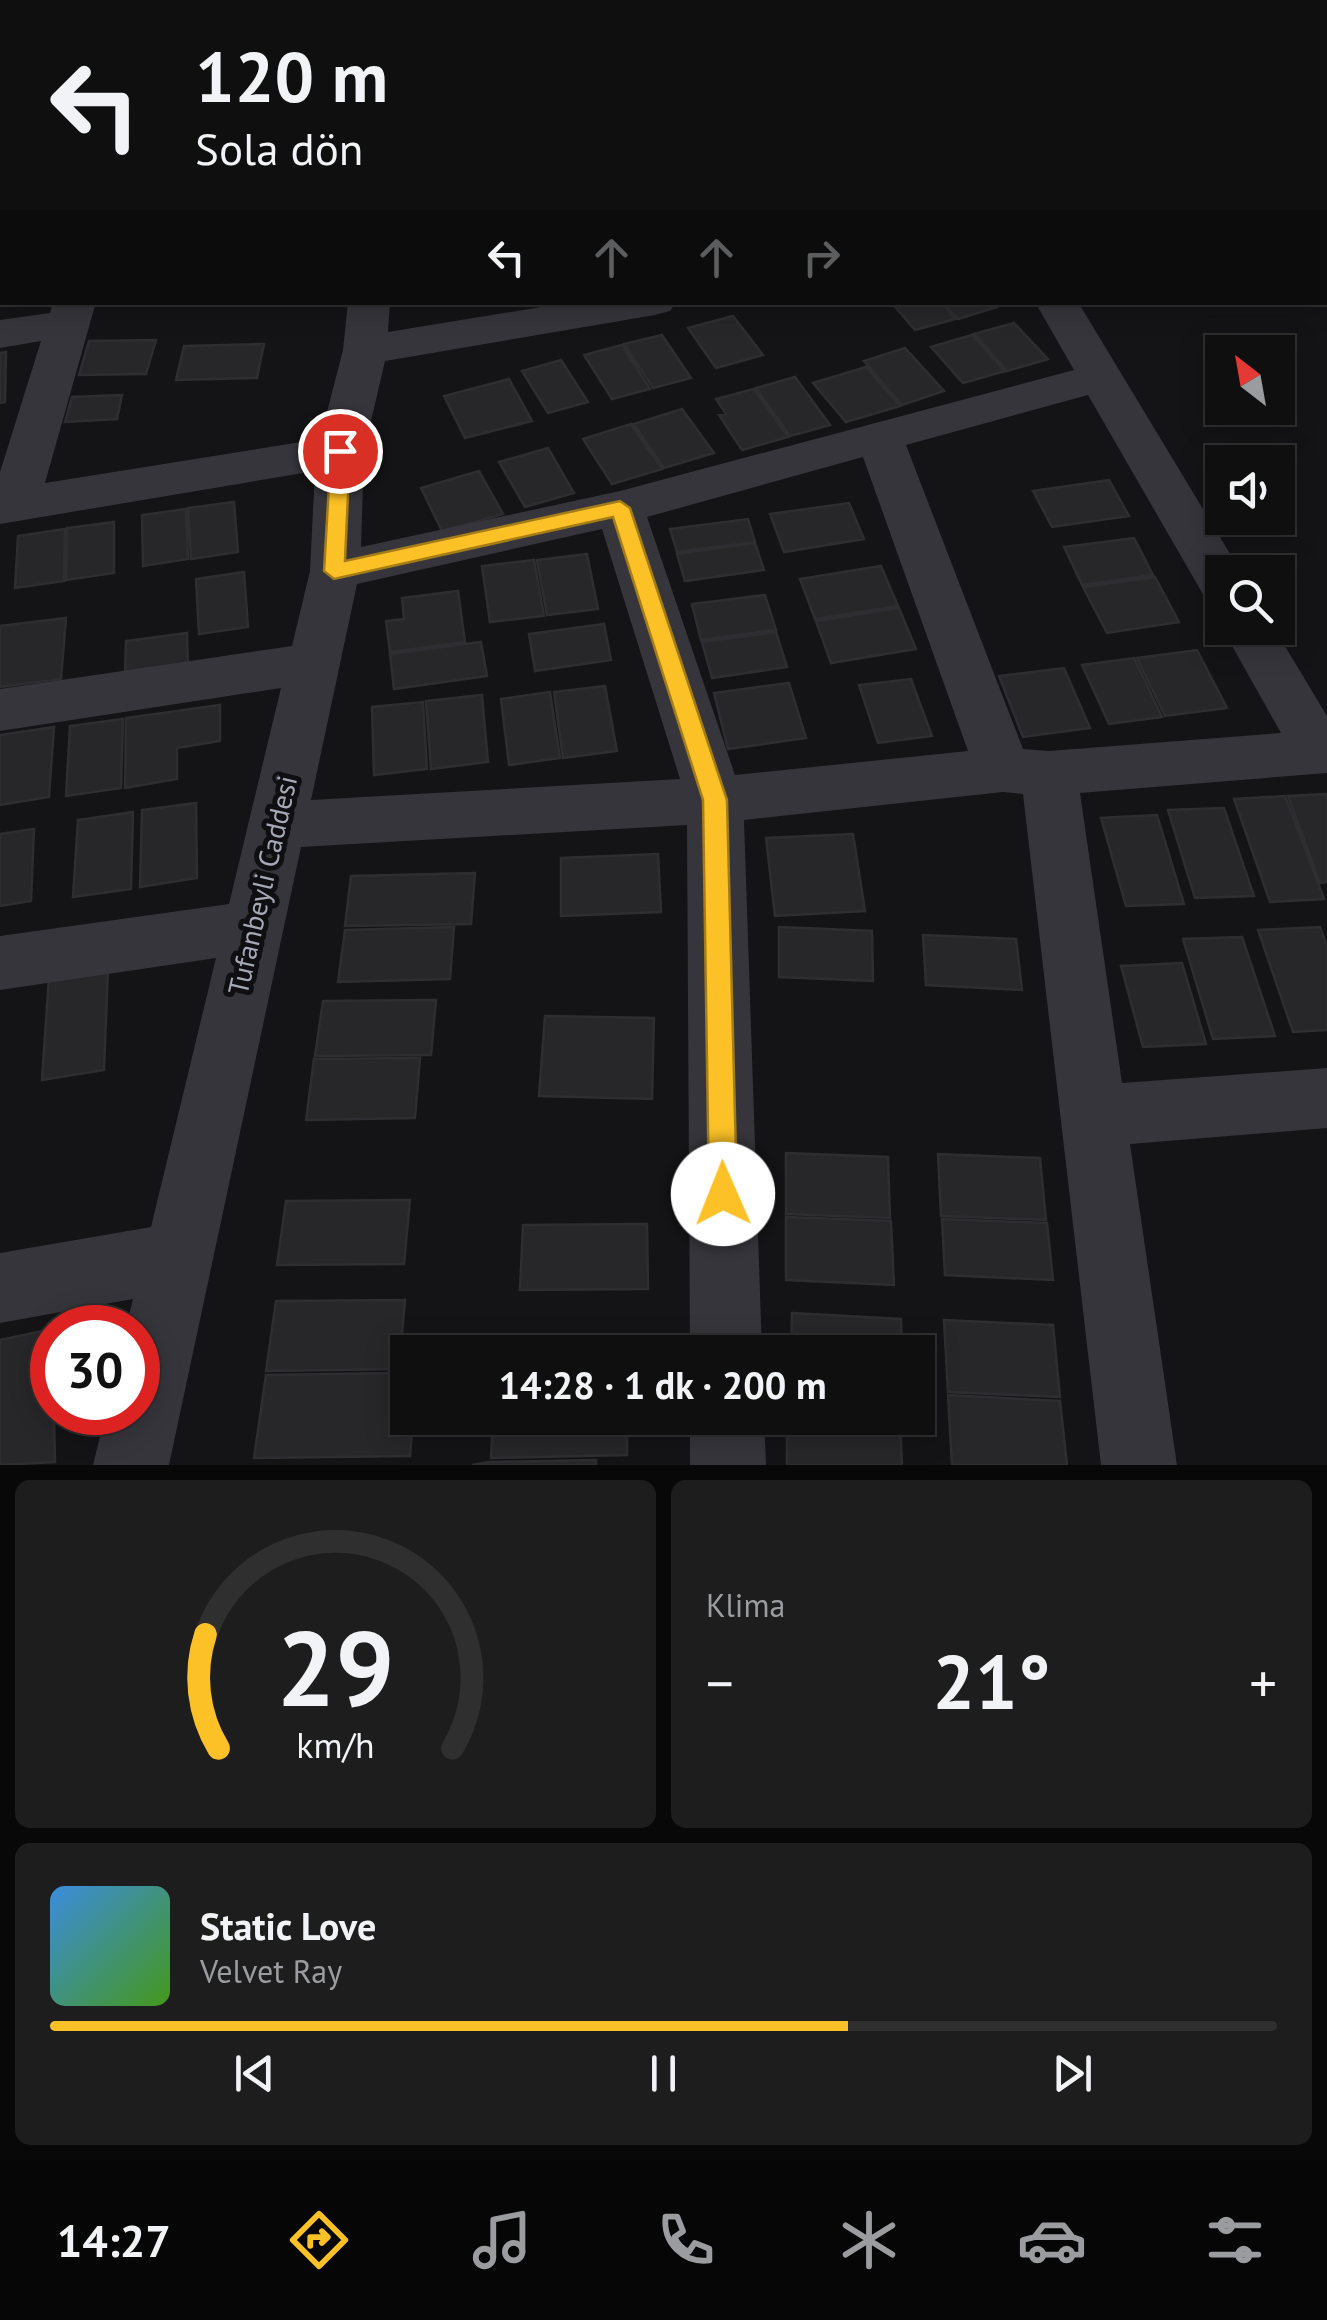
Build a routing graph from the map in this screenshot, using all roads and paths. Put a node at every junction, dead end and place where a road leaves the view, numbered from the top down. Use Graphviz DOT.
graph roads {
  1 [pos="619,305"];
  2 [pos="1058,305"];
  3 [pos="72,313"];
  4 [pos="367,326"];
  5 [pos="0,334"];
  6 [pos="1103,376"];
  7 [pos="879,436"];
  8 [pos="340,451"];
  9 [pos="7,506"];
  10 [pos="620,508"];
  11 [pos="1206,555"];
  12 [pos="334,571"];
  13 [pos="1259,645"];
  14 [pos="313,663"];
  15 [pos="0,710"];
  16 [pos="1324,751"];
  17 [pos="1026,772"];
  18 [pos="715,800"];
  19 [pos="276,825"];
  20 [pos="251,926"];
  21 [pos="0,963"];
  22 [pos="1327,1098"];
  23 [pos="1094,1116"];
  24 [pos="180,1256"];
  25 [pos="0,1288"];
  26 [pos="726,1335"];
  27 [pos="728,1435"];
  28 [pos="131,1465"];
  29 [pos="728,1465"];
  30 [pos="1139,1465"];
  1 -- 4 [label="street"];
  2 -- 6 [label="street"];
  3 -- 5 [label="street"];
  3 -- 9 [label="street"];
  4 -- 8 [label="street, Tufanbeyli Caddesi"];
  6 -- 7 [label="street"];
  6 -- 11 [label="street"];
  7 -- 10 [label="street"];
  7 -- 17 [label="street"];
  8 -- 9 [label="street"];
  8 -- 12 [label="street, Tufanbeyli Caddesi"];
  10 -- 12 [label="street"];
  10 -- 18 [label="street"];
  12 -- 14 [label="street, Tufanbeyli Caddesi"];
  13 -- 16 [label="street"];
  14 -- 15 [label="street"];
  14 -- 19 [label="street, Tufanbeyli Caddesi"];
  16 -- 17 [label="street"];
  17 -- 18 [label="street"];
  17 -- 23 [label="street"];
  18 -- 19 [label="street"];
  18 -- 26 [label="street"];
  19 -- 20 [label="street, Tufanbeyli Caddesi"];
  20 -- 21 [label="street"];
  20 -- 24 [label="street, Tufanbeyli Caddesi"];
  22 -- 23 [label="street"];
  23 -- 30 [label="street"];
  24 -- 25 [label="street"];
  24 -- 28 [label="street, Tufanbeyli Caddesi"];
  27 -- 29 [label="street"];
}
